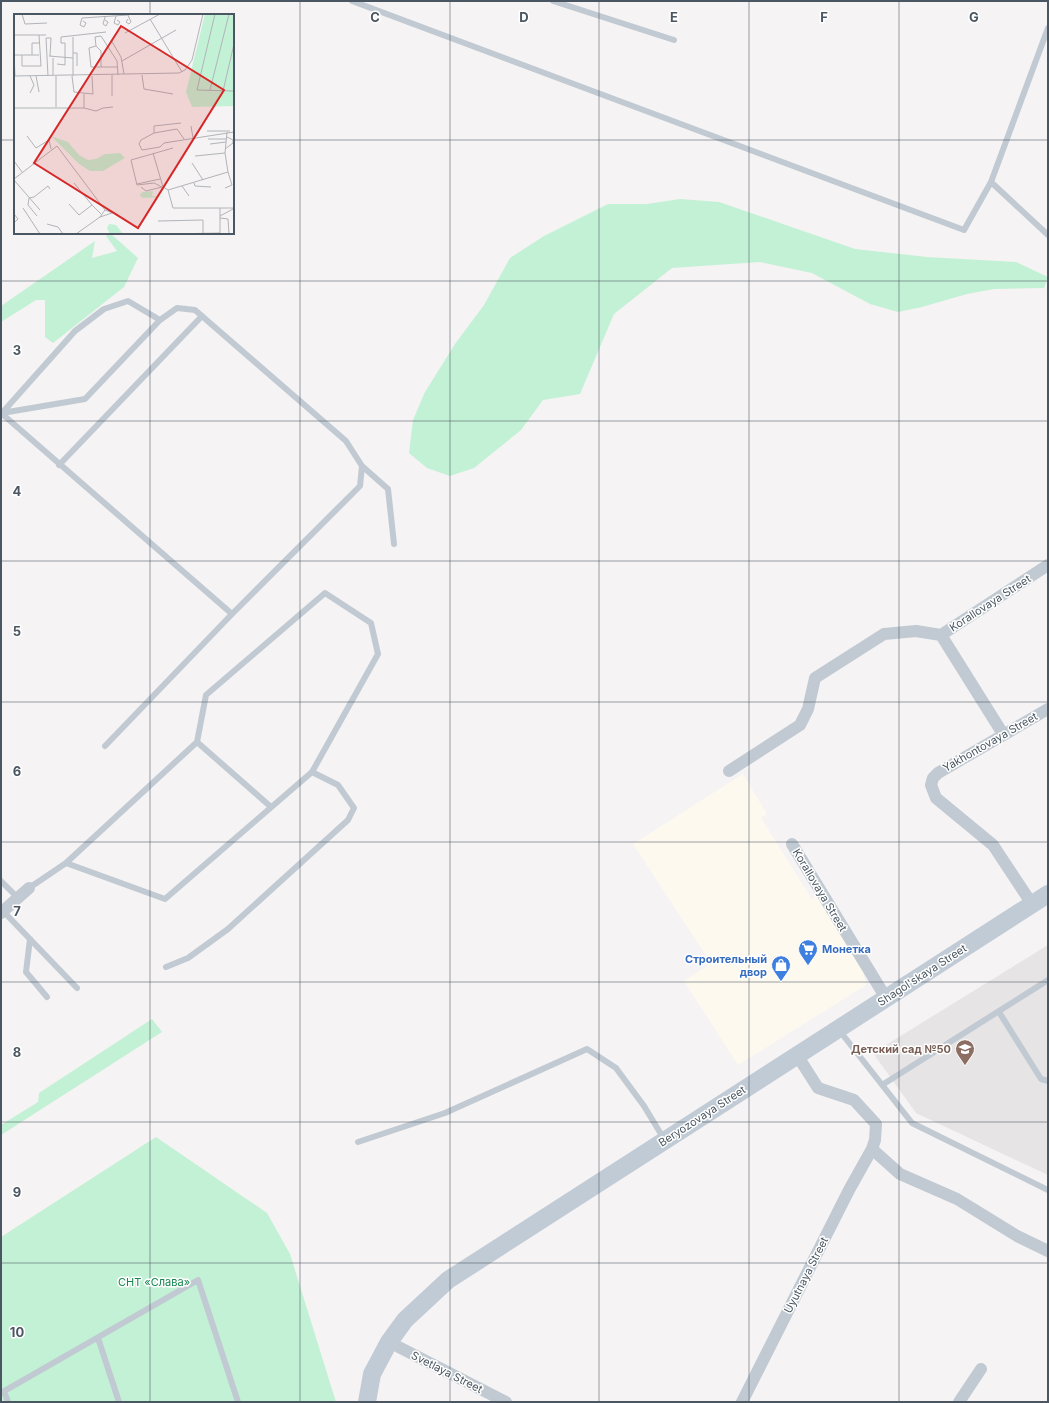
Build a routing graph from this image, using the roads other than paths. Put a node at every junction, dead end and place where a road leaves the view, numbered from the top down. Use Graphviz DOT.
graph roads {
  1 [pos="352,1"];
  2 [pos="554,1"];
  3 [pos="1048,28"];
  4 [pos="674,40"];
  5 [pos="991,182"];
  6 [pos="1048,235"];
  7 [pos="202,316"];
  8 [pos="160,320"];
  9 [pos="2,413"];
  10 [pos="59,465"];
  11 [pos="362,466"];
  12 [pos="394,544"];
  13 [pos="1048,565"];
  14 [pos="232,614"];
  15 [pos="941,635"];
  16 [pos="1048,709"];
  17 [pos="1003,734"];
  18 [pos="197,742"];
  19 [pos="105,746"];
  20 [pos="728,771"];
  21 [pos="312,772"];
  22 [pos="271,807"];
  23 [pos="792,844"];
  24 [pos="66,864"];
  25 [pos="1,881"];
  26 [pos="29,888"];
  27 [pos="1048,894"];
  28 [pos="18,898"];
  29 [pos="1032,904"];
  30 [pos="2,912"];
  31 [pos="30,939"];
  32 [pos="166,967"];
  33 [pos="1048,980"];
  34 [pos="77,988"];
  35 [pos="47,997"];
  36 [pos="886,998"];
  37 [pos="999,1012"];
  38 [pos="838,1028"];
  39 [pos="796,1055"];
  40 [pos="1048,1081"];
  41 [pos="882,1085"];
  42 [pos="665,1140"];
  43 [pos="358,1142"];
  44 [pos="872,1149"];
  45 [pos="1048,1190"];
  46 [pos="1048,1251"];
  47 [pos="98,1338"];
  48 [pos="389,1342"];
  49 [pos="981,1368"];
  50 [pos="3,1392"];
  51 [pos="8,1402"];
  52 [pos="119,1402"];
  53 [pos="238,1402"];
  54 [pos="366,1402"];
  55 [pos="506,1402"];
  56 [pos="742,1402"];
  57 [pos="959,1402"];
  1 -- 5 [label="lane"];
  2 -- 4 [label="lane"];
  3 -- 5 [label="lane"];
  5 -- 6 [label="lane"];
  7 -- 8 [label="lane"];
  7 -- 10 [label="lane"];
  7 -- 11 [label="lane"];
  8 -- 9 [label="lane"];
  8 -- 9 [label="lane"];
  9 -- 10 [label="lane"];
  10 -- 14 [label="lane"];
  11 -- 12 [label="lane"];
  11 -- 14 [label="lane"];
  13 -- 15 [label="street, Korallovaya Street"];
  14 -- 19 [label="lane"];
  15 -- 17 [label="street"];
  15 -- 20 [label="street, Korallovaya Street"];
  16 -- 17 [label="street, Yakhontovaya Street"];
  17 -- 29 [label="street, Yakhontovaya Street"];
  18 -- 21 [label="lane"];
  18 -- 22 [label="lane"];
  18 -- 24 [label="lane"];
  21 -- 22 [label="lane"];
  21 -- 32 [label="lane"];
  22 -- 24 [label="lane"];
  23 -- 36 [label="street, Korallovaya Street"];
  24 -- 26 [label="lane"];
  25 -- 28 [label="lane"];
  26 -- 28 [label="street"];
  27 -- 29 [label="main road, Shagol'skaya Street"];
  28 -- 30 [label="street"];
  29 -- 36 [label="main road, Shagol'skaya Street"];
  30 -- 31 [label="lane"];
  31 -- 34 [label="lane"];
  31 -- 35 [label="lane"];
  33 -- 37 [label="lane"];
  36 -- 38 [label="main road, Shagol'skaya Street"];
  37 -- 40 [label="lane"];
  37 -- 41 [label="lane"];
  38 -- 39 [label="main road, Shagol'skaya Street"];
  38 -- 41 [label="lane"];
  39 -- 42 [label="main road, Beryozovaya Street"];
  39 -- 44 [label="street"];
  41 -- 45 [label="lane"];
  42 -- 43 [label="lane"];
  42 -- 48 [label="main road, Beryozovaya Street"];
  44 -- 46 [label="street"];
  44 -- 56 [label="street, Uyutnaya Street"];
  47 -- 50 [label="lane"];
  47 -- 52 [label="lane"];
  47 -- 53 [label="lane"];
  48 -- 54 [label="main road, Beryozovaya Street"];
  48 -- 55 [label="street, Svetlaya Street"];
  49 -- 57 [label="street"];
  50 -- 51 [label="lane"];
}
